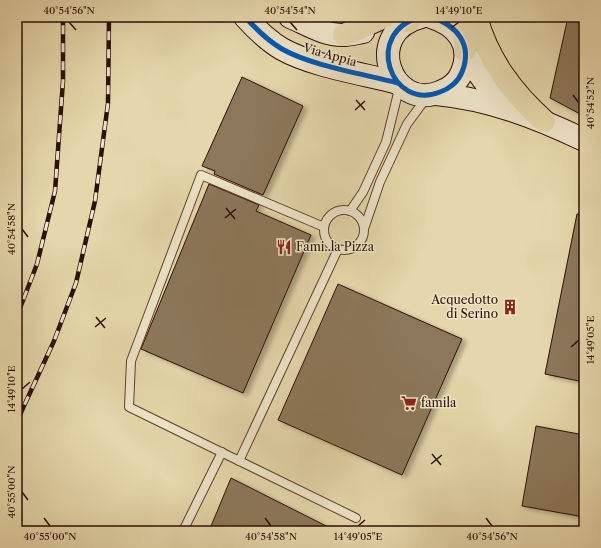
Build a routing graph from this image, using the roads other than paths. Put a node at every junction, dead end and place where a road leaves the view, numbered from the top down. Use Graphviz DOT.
graph roads {
  1 [pos="245,17"];
  2 [pos="290,17"];
  3 [pos="432,17"];
  4 [pos="466,17"];
  5 [pos="476,17"];
  6 [pos="406,19"];
  7 [pos="344,35"];
  8 [pos="465,52"];
  9 [pos="399,84"];
  10 [pos="432,95"];
  11 [pos="510,109"];
  12 [pos="544,121"];
  13 [pos="584,140"];
  14 [pos="350,211"];
  15 [pos="324,227"];
  16 [pos="364,229"];
  17 [pos="338,249"];
  18 [pos="222,452"];
  19 [pos="239,461"];
  20 [pos="356,518"];
  21 [pos="183,531"];
  1 -- 9 [label="street, Via Appia"];
  2 -- 7 [label="street, Via Appia"];
  3 -- 8 [label="street, Via Appia"];
  4 -- 8 [label="highway"];
  5 -- 12 [label="highway"];
  6 -- 7 [label="highway"];
  6 -- 9 [label="street"];
  8 -- 10 [label="street"];
  8 -- 11 [label="street, Via Appia"];
  9 -- 10 [label="street, Via Appia"];
  9 -- 14 [label="lane"];
  10 -- 11 [label="street, Via Appia"];
  10 -- 16 [label="lane"];
  11 -- 12 [label="street, Via Appia"];
  12 -- 13 [label="street, Via Appia"];
  14 -- 15 [label="lane"];
  14 -- 16 [label="lane"];
  15 -- 17 [label="lane"];
  15 -- 18 [label="lane"];
  16 -- 17 [label="lane"];
  17 -- 19 [label="lane"];
  18 -- 19 [label="lane"];
  18 -- 21 [label="lane"];
  19 -- 20 [label="lane"];
}
